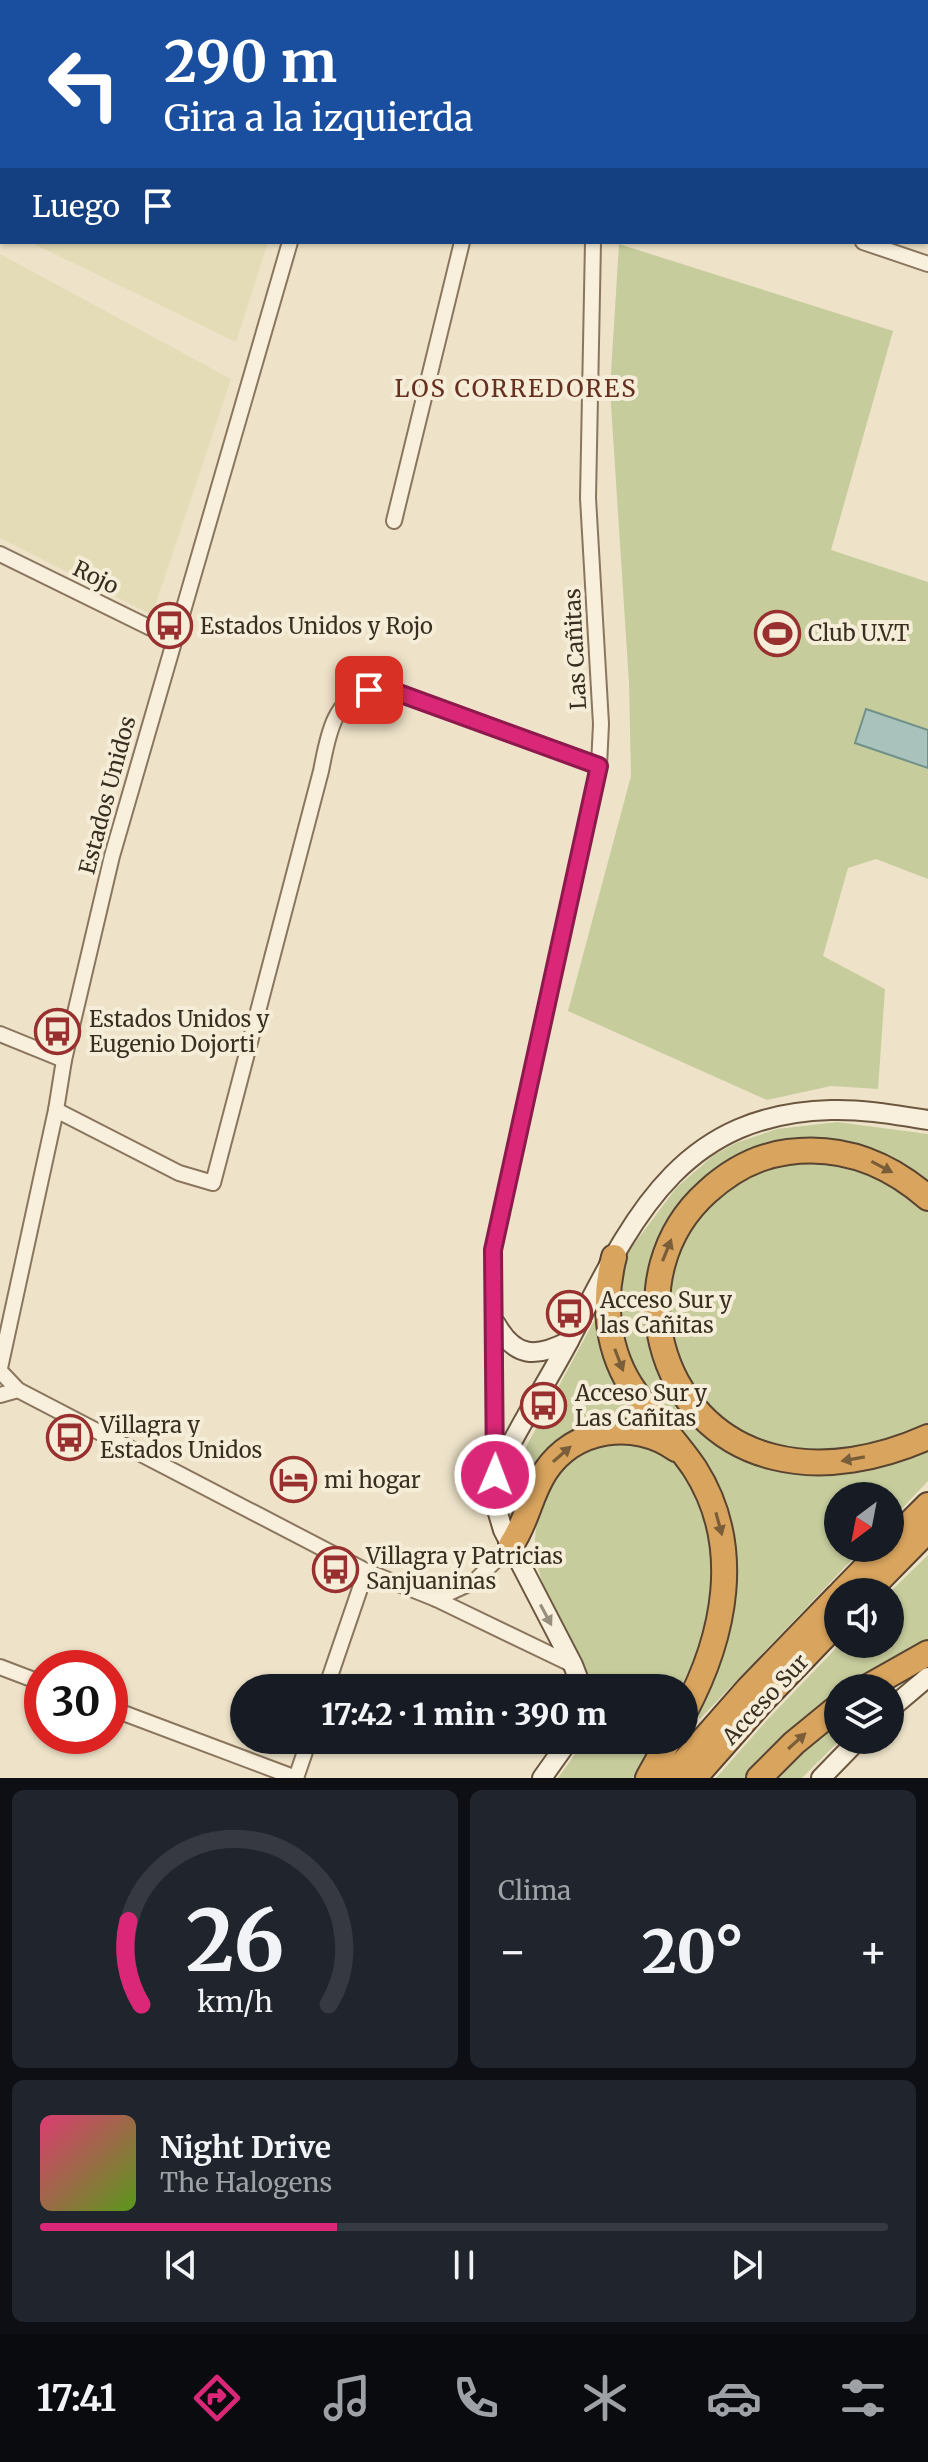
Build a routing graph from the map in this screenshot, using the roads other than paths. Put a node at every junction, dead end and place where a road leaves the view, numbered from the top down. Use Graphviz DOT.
graph roads {
  1 [pos="289,244"];
  2 [pos="462,244"];
  3 [pos="591,244"];
  4 [pos="869,244"];
  5 [pos="928,264"];
  6 [pos="394,521"];
  7 [pos="0,554"];
  8 [pos="173,639"];
  9 [pos="599,766"];
  10 [pos="0,1034"];
  11 [pos="64,1060"];
  12 [pos="56,1110"];
  13 [pos="928,1120"];
  14 [pos="928,1198"];
  15 [pos="614,1257"];
  16 [pos="496,1324"];
  17 [pos="569,1341"];
  18 [pos="0,1370"];
  19 [pos="18,1390"];
  20 [pos="0,1395"];
  21 [pos="928,1437"];
  22 [pos="685,1455"];
  23 [pos="495,1475"];
  24 [pos="928,1505"];
  25 [pos="904,1529"];
  26 [pos="928,1530"];
  27 [pos="511,1545"];
  28 [pos="871,1562"];
  29 [pos="366,1571"];
  30 [pos="856,1578"];
  31 [pos="881,1578"];
  32 [pos="436,1599"];
  33 [pos="824,1611"];
  34 [pos="824,1637"];
  35 [pos="928,1653"];
  36 [pos="573,1665"];
  37 [pos="0,1667"];
  38 [pos="331,1674"];
  39 [pos="577,1674"];
  40 [pos="891,1674"];
  41 [pos="24,1676"];
  42 [pos="928,1677"];
  43 [pos="698,1683"];
  44 [pos="904,1697"];
  45 [pos="128,1715"];
  46 [pos="824,1718"];
  47 [pos="304,1754"];
  48 [pos="559,1754"];
  49 [pos="661,1754"];
  50 [pos="844,1754"];
  51 [pos="296,1778"];
  52 [pos="542,1778"];
  53 [pos="648,1778"];
  54 [pos="670,1778"];
  55 [pos="694,1778"];
  56 [pos="759,1778"];
  57 [pos="821,1778"];
  1 -- 8 [label="street, Estados Unidos"];
  2 -- 6 [label="street"];
  3 -- 9 [label="street, Las Cañitas"];
  4 -- 5 [label="street"];
  7 -- 8 [label="street, Rojo"];
  8 -- 11 [label="street, Estados Unidos"];
  9 -- 12 [label="street"];
  9 -- 16 [label="street, Las Cañitas"];
  10 -- 11 [label="street"];
  11 -- 12 [label="street, Estados Unidos"];
  12 -- 18 [label="street, Estados Unidos"];
  13 -- 15 [label="street"];
  21 -- 14 [label="highway, one-way"];
  15 -- 17 [label="street"];
  15 -- 22 [label="highway, one-way"];
  16 -- 17 [label="street"];
  16 -- 23 [label="street, Las Cañitas"];
  17 -- 23 [label="street"];
  18 -- 19 [label="street"];
  19 -- 20 [label="street"];
  19 -- 29 [label="street"];
  27 -- 22 [label="highway, one-way"];
  22 -- 43 [label="highway, one-way"];
  23 -- 27 [label="street"];
  24 -- 25 [label="highway"];
  26 -- 31 [label="highway"];
  27 -- 32 [label="street"];
  27 -- 36 [label="street, one-way"];
  28 -- 30 [label="highway, Acceso Sur"];
  29 -- 32 [label="street"];
  29 -- 38 [label="street"];
  32 -- 36 [label="street"];
  33 -- 54 [label="highway, Acceso Sur"];
  34 -- 55 [label="highway, Acceso Sur"];
  35 -- 40 [label="highway"];
  36 -- 39 [label="street"];
  37 -- 41 [label="street"];
  42 -- 44 [label="street"];
  45 -- 51 [label="street"];
  56 -- 46 [label="highway, one-way"];
  47 -- 51 [label="street"];
  48 -- 52 [label="street"];
  49 -- 53 [label="highway"];
  50 -- 57 [label="street"];
}
